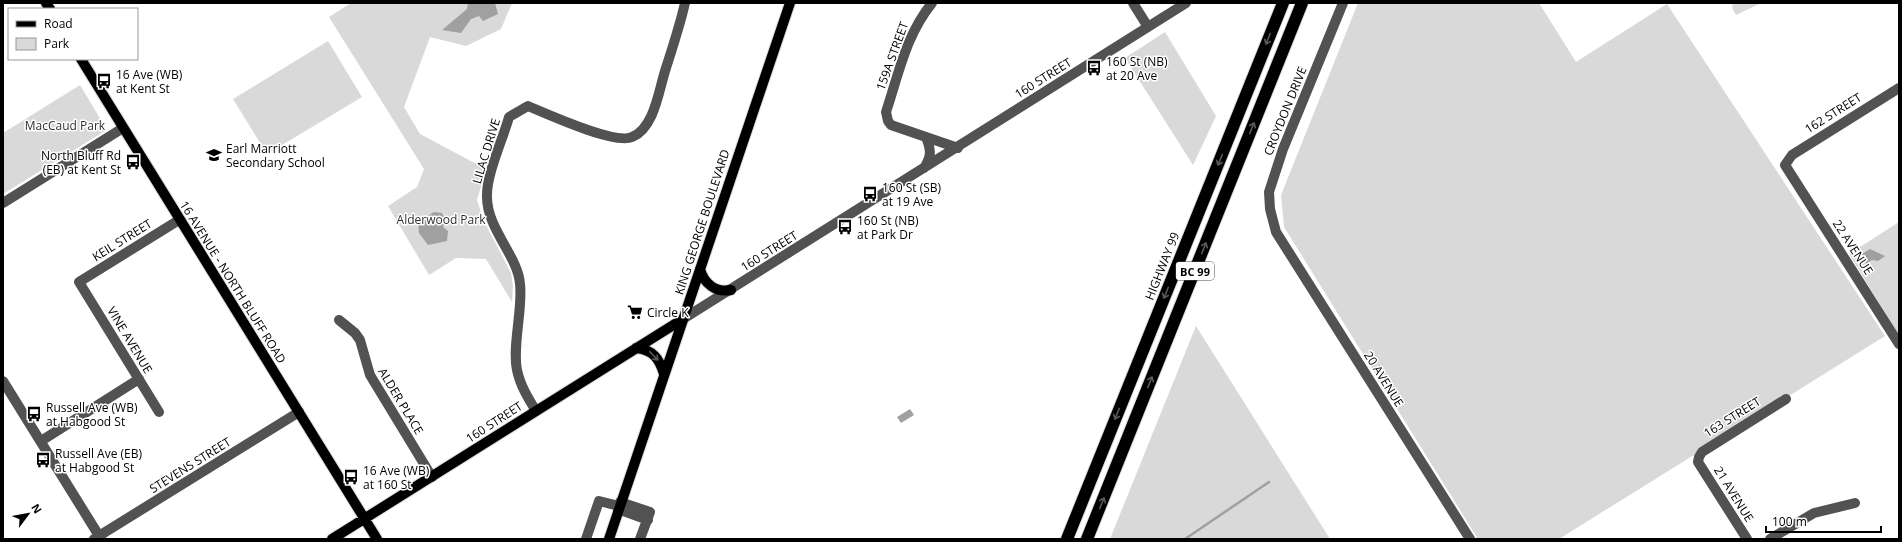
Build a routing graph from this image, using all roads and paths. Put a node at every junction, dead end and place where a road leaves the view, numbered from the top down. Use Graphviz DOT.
graph roads {
  1 [pos="685,3"];
  2 [pos="790,3"];
  3 [pos="932,3"];
  4 [pos="1133,3"];
  5 [pos="1186,3"];
  6 [pos="1283,3"];
  7 [pos="1302,3"];
  8 [pos="1342,3"];
  9 [pos="1148,27"];
  10 [pos="82,60"];
  11 [pos="1899,88"];
  12 [pos="123,128"];
  13 [pos="926,137"];
  14 [pos="958,148"];
  15 [pos="1785,165"];
  16 [pos="923,169"];
  17 [pos="3,203"];
  18 [pos="179,220"];
  19 [pos="1276,232"];
  20 [pos="700,269"];
  21 [pos="80,282"];
  22 [pos="731,290"];
  23 [pos="683,319"];
  24 [pos="338,320"];
  25 [pos="1899,344"];
  26 [pos="636,348"];
  27 [pos="664,374"];
  28 [pos="139,379"];
  29 [pos="3,381"];
  30 [pos="1786,399"];
  31 [pos="536,411"];
  32 [pos="159,412"];
  33 [pos="299,412"];
  34 [pos="40,441"];
  35 [pos="1698,462"];
  36 [pos="432,477"];
  37 [pos="1089,485"];
  38 [pos="1855,502"];
  39 [pos="618,508"];
  40 [pos="365,519"];
  41 [pos="98,538"];
  42 [pos="332,539"];
  43 [pos="377,539"];
  44 [pos="586,539"];
  45 [pos="607,539"];
  46 [pos="640,539"];
  47 [pos="1063,539"];
  48 [pos="1067,539"];
  49 [pos="1087,539"];
  50 [pos="1470,539"];
  51 [pos="1747,539"];
  52 [pos="1770,539"];
  1 -- 31 [label="street, LILAC DRIVE"];
  2 -- 20 [label="main road, KING GEORGE BOULEVARD"];
  3 -- 13 [label="street, 159A STREET"];
  4 -- 9 [label="street"];
  5 -- 9 [label="street, 160 STREET"];
  6 -- 37 [label="highway, HIGHWAY 99 / BC 99, one-way"];
  49 -- 7 [label="highway, BC 99, one-way"];
  8 -- 19 [label="street, CROYDON DRIVE"];
  9 -- 14 [label="street, 160 STREET"];
  10 -- 12 [label="main road, 16 AVENUE - NORTH BLUFF ROAD"];
  11 -- 15 [label="street, 162 STREET"];
  12 -- 17 [label="street"];
  12 -- 18 [label="main road, 16 AVENUE - NORTH BLUFF ROAD"];
  13 -- 14 [label="street"];
  13 -- 16 [label="street"];
  14 -- 16 [label="street, 160 STREET"];
  15 -- 25 [label="street, 22 AVENUE"];
  16 -- 22 [label="street, 160 STREET"];
  18 -- 21 [label="street, KEIL STREET"];
  18 -- 33 [label="main road, 16 AVENUE - NORTH BLUFF ROAD"];
  19 -- 50 [label="street, 20 AVENUE"];
  20 -- 22 [label="main road"];
  20 -- 23 [label="main road, KING GEORGE BOULEVARD"];
  21 -- 28 [label="street, VINE AVENUE"];
  22 -- 23 [label="street, 160 STREET"];
  23 -- 26 [label="main road, 160 STREET"];
  23 -- 27 [label="main road, KING GEORGE BOULEVARD"];
  24 -- 36 [label="street, ALDER PLACE"];
  26 -- 27 [label="main road, one-way"];
  26 -- 31 [label="main road, 160 STREET"];
  27 -- 39 [label="main road, KING GEORGE BOULEVARD"];
  28 -- 32 [label="street, VINE AVENUE"];
  28 -- 34 [label="street"];
  29 -- 34 [label="street"];
  30 -- 35 [label="street, 163 STREET"];
  31 -- 36 [label="main road, 160 STREET"];
  33 -- 40 [label="main road, 16 AVENUE - NORTH BLUFF ROAD"];
  33 -- 41 [label="street, STEVENS STREET"];
  34 -- 41 [label="street"];
  35 -- 51 [label="street, 21 AVENUE"];
  36 -- 40 [label="main road, 160 STREET"];
  37 -- 47 [label="highway"];
  37 -- 48 [label="highway, HIGHWAY 99 / BC 99"];
  38 -- 52 [label="street"];
  39 -- 44 [label="street"];
  39 -- 45 [label="main road, KING GEORGE BOULEVARD"];
  39 -- 46 [label="street"];
  40 -- 42 [label="main road, 160 STREET"];
  40 -- 43 [label="main road, 16 AVENUE - NORTH BLUFF ROAD"];
}
